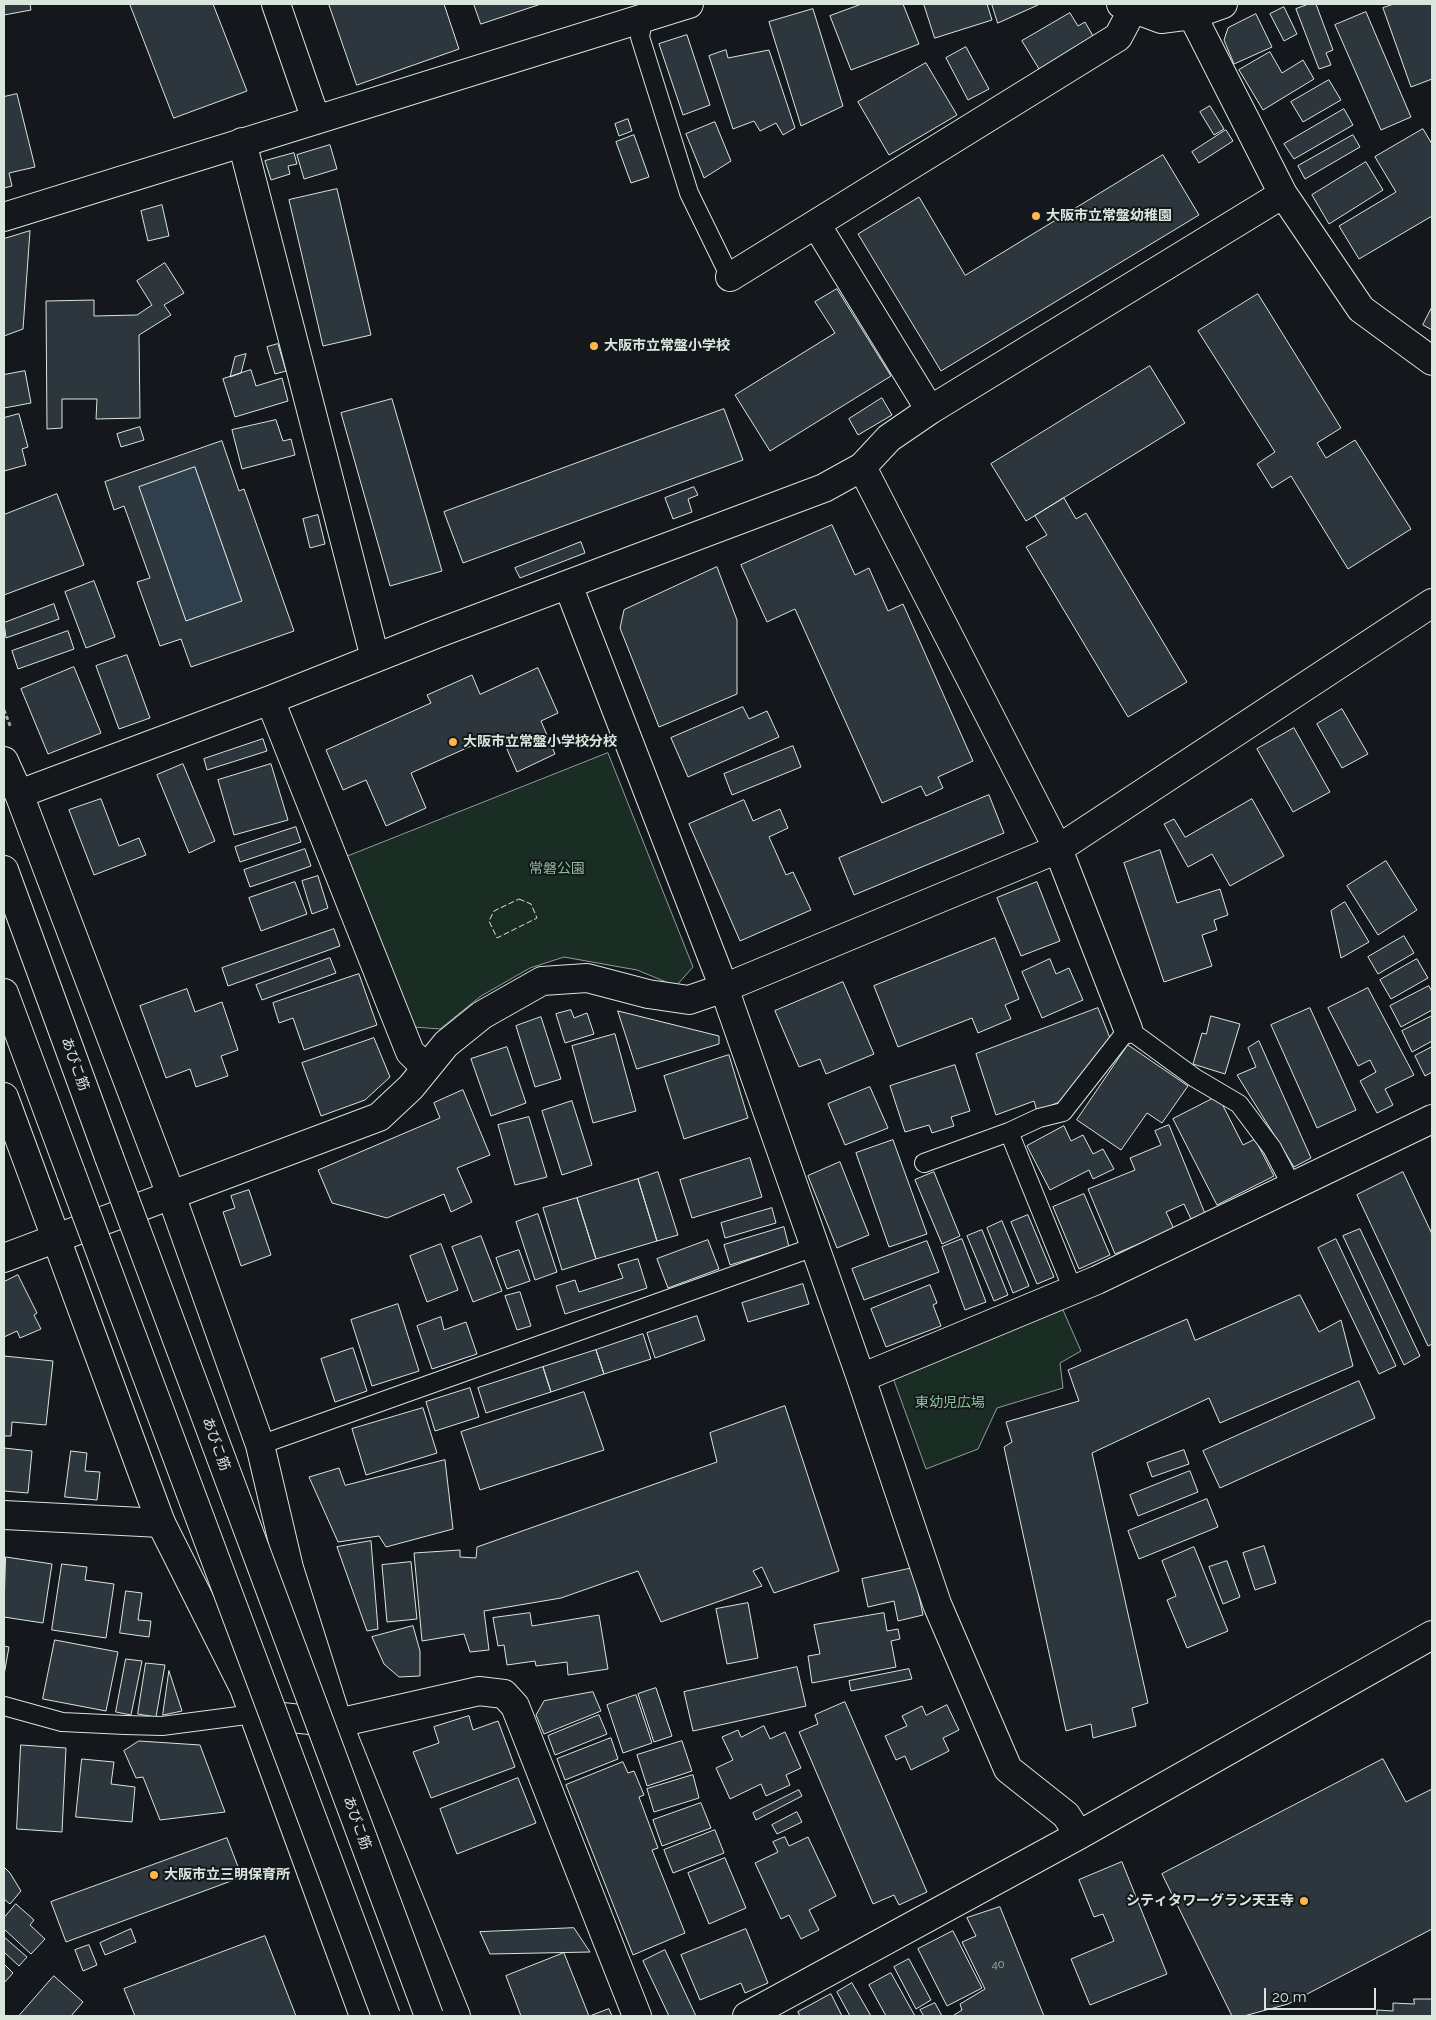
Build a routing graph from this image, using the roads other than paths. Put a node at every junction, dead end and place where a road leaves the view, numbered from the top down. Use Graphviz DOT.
graph roads {
  1 [pos="276,4"];
  2 [pos="689,4"];
  3 [pos="1223,4"];
  4 [pos="1128,6"];
  5 [pos="641,11"];
  6 [pos="1192,15"];
  7 [pos="316,120"];
  8 [pos="242,142"];
  9 [pos="1283,194"];
  10 [pos="4,217"];
  11 [pos="816,224"];
  12 [pos="730,277"];
  13 [pos="1432,361"];
  14 [pos="930,410"];
  15 [pos="862,467"];
  16 [pos="568,585"];
  17 [pos="1432,603"];
  18 [pos="376,658"];
  19 [pos="270,700"];
  20 [pos="4,761"];
  21 [pos="19,794"];
  22 [pos="1058,849"];
  23 [pos="4,870"];
  24 [pos="724,988"];
  25 [pos="4,993"];
  26 [pos="1128,1029"];
  27 [pos="425,1067"];
  28 [pos="4,1097"];
  29 [pos="1432,1118"];
  30 [pos="1009,1132"];
  31 [pos="924,1162"];
  32 [pos="1292,1186"];
  33 [pos="171,1195"];
  34 [pos="54,1239"];
  35 [pos="814,1247"];
  36 [pos="4,1258"];
  37 [pos="1073,1290"];
  38 [pos="861,1378"];
  39 [pos="260,1445"];
  40 [pos="4,1514"];
  41 [pos="161,1523"];
  42 [pos="1432,1634"];
  43 [pos="4,1706"];
  44 [pos="254,1714"];
  45 [pos="338,1723"];
  46 [pos="1079,1835"];
  47 [pos="364,2016"];
  48 [pos="386,2016"];
  49 [pos="430,2016"];
  50 [pos="456,2016"];
  51 [pos="638,2016"];
  52 [pos="748,2016"];
  1 -- 7 [label="street"];
  2 -- 5 [label="street"];
  3 -- 6 [label="street"];
  4 -- 6 [label="street"];
  4 -- 11 [label="street"];
  5 -- 7 [label="street"];
  5 -- 12 [label="lane"];
  6 -- 9 [label="street"];
  7 -- 8 [label="street"];
  8 -- 10 [label="street"];
  8 -- 18 [label="street"];
  9 -- 13 [label="street"];
  9 -- 14 [label="street"];
  11 -- 12 [label="street"];
  11 -- 14 [label="street"];
  14 -- 15 [label="street"];
  15 -- 16 [label="street"];
  15 -- 22 [label="street"];
  16 -- 18 [label="street"];
  16 -- 24 [label="street"];
  17 -- 22 [label="street"];
  18 -- 19 [label="street"];
  19 -- 21 [label="street"];
  19 -- 27 [label="street"];
  20 -- 21 [label="street"];
  21 -- 33 [label="street"];
  22 -- 24 [label="street"];
  22 -- 26 [label="street"];
  23 -- 49 [label="street, あびこ筋, bridge"];
  24 -- 27 [label="street"];
  24 -- 35 [label="street"];
  25 -- 48 [label="street, bridge"];
  26 -- 30 [label="lane"];
  26 -- 32 [label="lane"];
  27 -- 33 [label="street"];
  28 -- 34 [label="street"];
  29 -- 32 [label="street"];
  30 -- 31 [label="lane"];
  30 -- 37 [label="lane"];
  32 -- 37 [label="street"];
  33 -- 34 [label="street"];
  33 -- 39 [label="street"];
  34 -- 36 [label="street"];
  34 -- 41 [label="street"];
  35 -- 38 [label="street"];
  35 -- 39 [label="lane"];
  37 -- 38 [label="street"];
  38 -- 46 [label="street"];
  39 -- 45 [label="street"];
  40 -- 41 [label="street"];
  41 -- 44 [label="street"];
  42 -- 46 [label="street"];
  43 -- 44 [label="lane"];
  44 -- 45 [label="street"];
  44 -- 47 [label="street"];
  45 -- 50 [label="street"];
  45 -- 51 [label="street"];
  46 -- 52 [label="street"];
}
